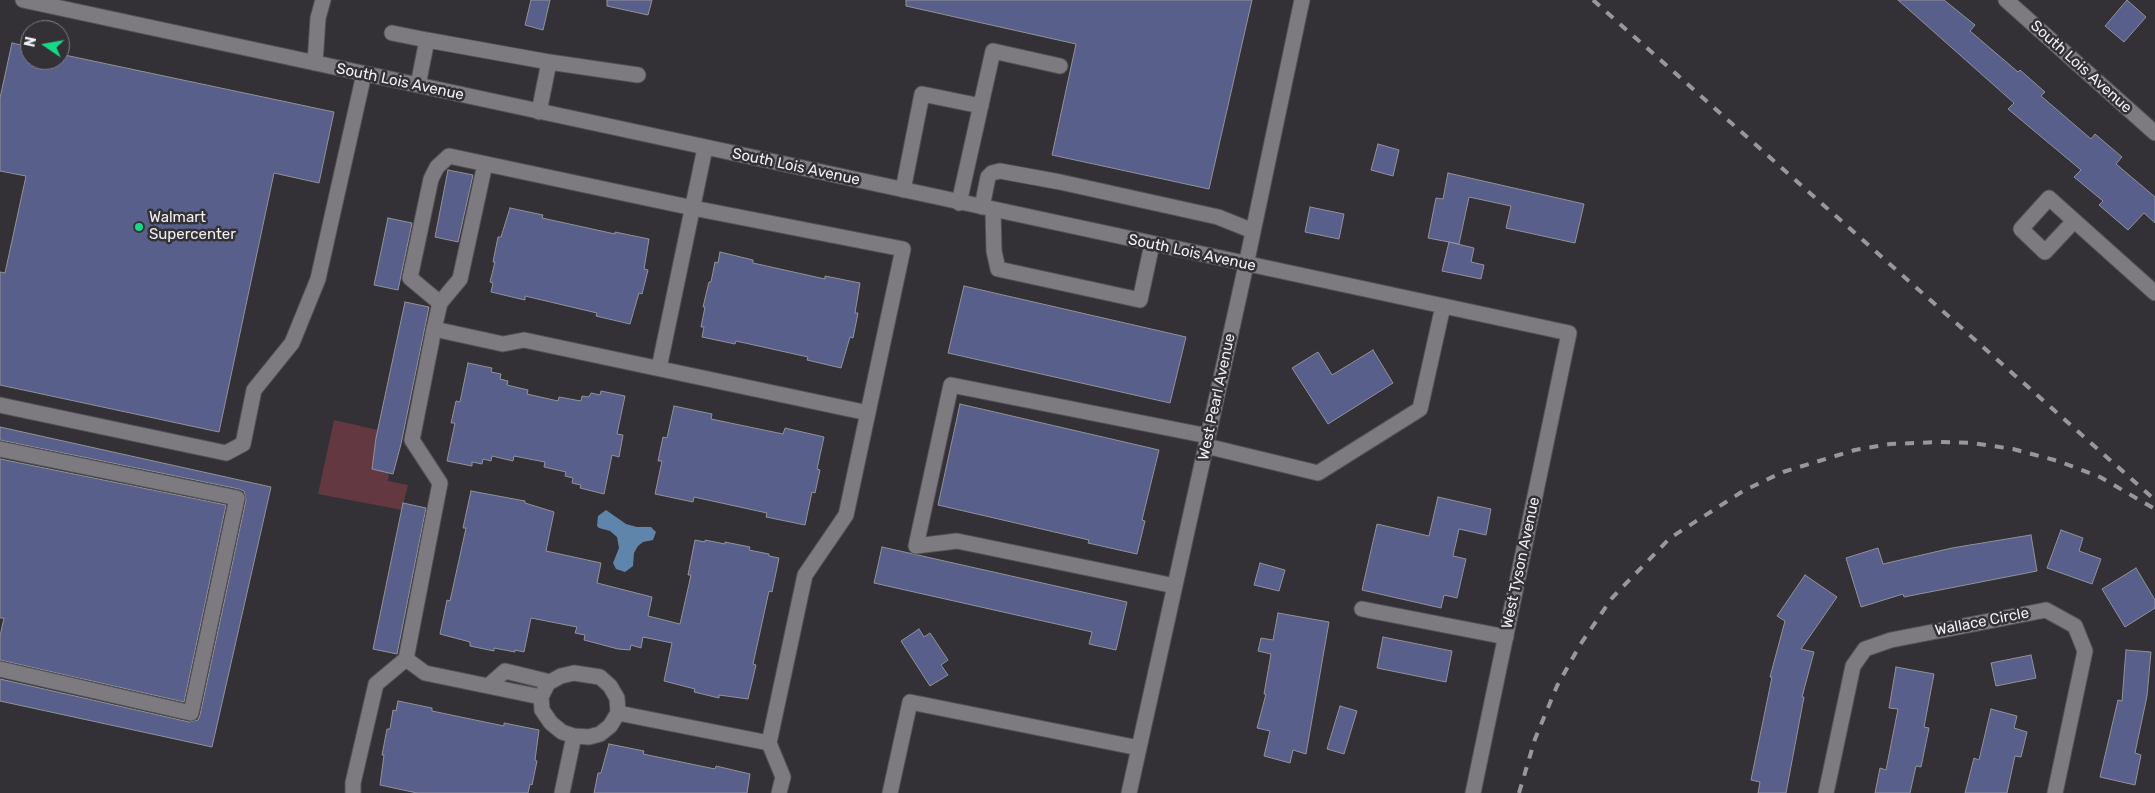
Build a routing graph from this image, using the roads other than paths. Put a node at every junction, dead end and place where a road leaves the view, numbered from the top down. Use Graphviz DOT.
graph roads {
  1 [pos="23,0"];
  2 [pos="323,0"];
  3 [pos="1302,0"];
  4 [pos="2006,0"];
  5 [pos="392,33"];
  6 [pos="427,40"];
  7 [pos="549,62"];
  8 [pos="315,63"];
  9 [pos="1060,66"];
  10 [pos="364,74"];
  11 [pos="638,76"];
  12 [pos="418,86"];
  13 [pos="981,106"];
  14 [pos="539,112"];
  15 [pos="2155,134"];
  16 [pos="705,148"];
  17 [pos="485,164"];
  18 [pos="903,190"];
  19 [pos="959,203"];
  20 [pos="693,208"];
  21 [pos="987,209"];
  22 [pos="2074,221"];
  23 [pos="1253,231"];
  24 [pos="1152,244"];
  25 [pos="1246,265"];
  26 [pos="2155,293"];
  27 [pos="440,303"];
  28 [pos="1443,306"];
  29 [pos="434,329"];
  30 [pos="1569,333"];
  31 [pos="659,368"];
  32 [pos="0,405"];
  33 [pos="868,412"];
  34 [pos="1207,441"];
  35 [pos="0,449"];
  36 [pos="1175,586"];
  37 [pos="1362,609"];
  38 [pos="1506,637"];
  39 [pos="406,659"];
  40 [pos="0,669"];
  41 [pos="550,682"];
  42 [pos="488,686"];
  43 [pos="541,697"];
  44 [pos="618,713"];
  45 [pos="574,736"];
  46 [pos="769,743"];
  47 [pos="1139,748"];
  48 [pos="353,793"];
  49 [pos="562,793"];
  50 [pos="780,793"];
  51 [pos="890,793"];
  52 [pos="1129,793"];
  53 [pos="1473,793"];
  54 [pos="1826,793"];
  55 [pos="2055,793"];
  1 -- 8 [label="street, South Lois Avenue"];
  2 -- 8 [label="street"];
  3 -- 23 [label="street, West Pearl Avenue"];
  4 -- 15 [label="street, South Lois Avenue"];
  5 -- 6 [label="street"];
  6 -- 7 [label="street"];
  6 -- 12 [label="street"];
  7 -- 11 [label="street"];
  7 -- 14 [label="street"];
  8 -- 10 [label="street, South Lois Avenue"];
  9 -- 13 [label="street"];
  10 -- 12 [label="street, South Lois Avenue"];
  10 -- 32 [label="street"];
  12 -- 14 [label="street, South Lois Avenue"];
  13 -- 18 [label="street"];
  13 -- 19 [label="street"];
  14 -- 16 [label="street, South Lois Avenue"];
  16 -- 18 [label="street, South Lois Avenue"];
  16 -- 20 [label="street"];
  17 -- 20 [label="street"];
  17 -- 27 [label="street"];
  17 -- 27 [label="street"];
  18 -- 19 [label="street, South Lois Avenue"];
  19 -- 21 [label="street, South Lois Avenue"];
  20 -- 31 [label="street"];
  20 -- 33 [label="street"];
  21 -- 23 [label="street"];
  21 -- 24 [label="street, South Lois Avenue"];
  21 -- 24 [label="street"];
  22 -- 26 [label="street"];
  23 -- 25 [label="street, West Pearl Avenue"];
  24 -- 25 [label="street, South Lois Avenue"];
  25 -- 28 [label="street, South Lois Avenue"];
  25 -- 34 [label="street, West Pearl Avenue"];
  27 -- 29 [label="street"];
  28 -- 30 [label="street, South Lois Avenue"];
  28 -- 34 [label="street"];
  29 -- 31 [label="street"];
  29 -- 39 [label="street"];
  30 -- 38 [label="street, West Tyson Avenue"];
  31 -- 33 [label="street"];
  33 -- 46 [label="street"];
  34 -- 36 [label="street, West Pearl Avenue"];
  34 -- 36 [label="street"];
  35 -- 40 [label="street"];
  36 -- 47 [label="street, West Pearl Avenue"];
  37 -- 38 [label="street"];
  38 -- 53 [label="street, West Tyson Avenue"];
  39 -- 42 [label="street"];
  39 -- 48 [label="street"];
  41 -- 42 [label="street"];
  41 -- 43 [label="street"];
  41 -- 44 [label="street"];
  42 -- 43 [label="street"];
  43 -- 45 [label="street"];
  44 -- 45 [label="street"];
  44 -- 46 [label="street"];
  45 -- 49 [label="street"];
  46 -- 50 [label="street"];
  47 -- 51 [label="street"];
  47 -- 52 [label="street, West Pearl Avenue"];
  54 -- 55 [label="street, Wallace Circle"];
}
